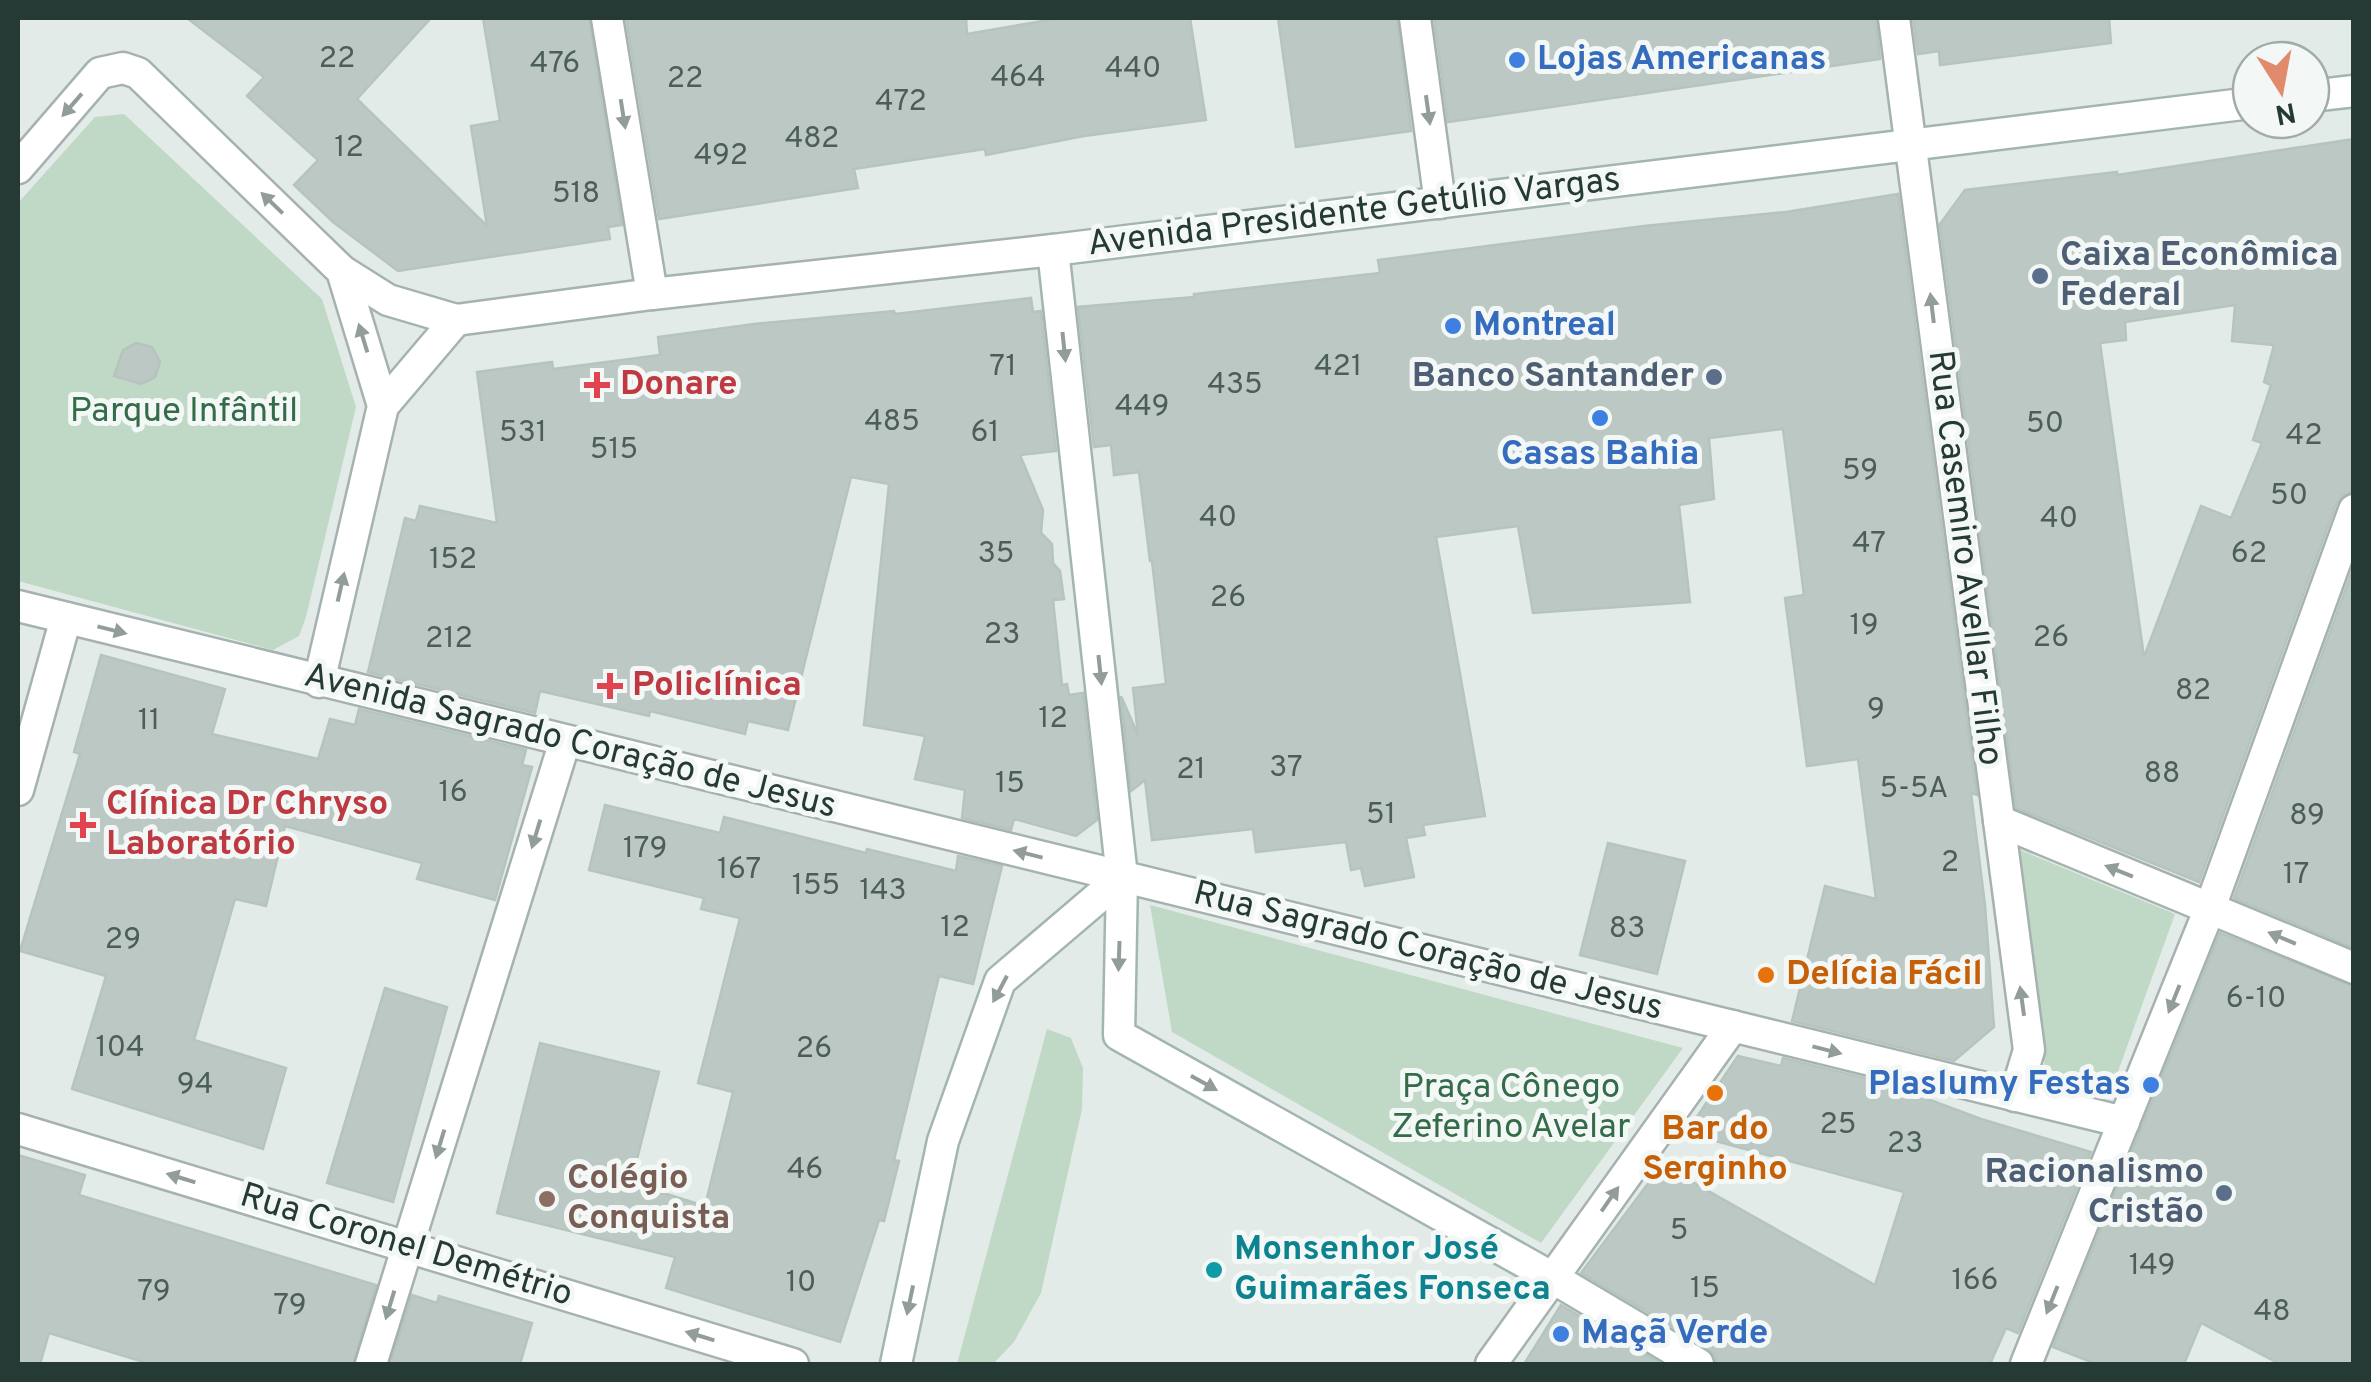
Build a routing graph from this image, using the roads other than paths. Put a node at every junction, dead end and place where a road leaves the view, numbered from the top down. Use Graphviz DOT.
graph roads {
  1 [pos="607,18"];
  2 [pos="1415,18"];
  3 [pos="1894,18"];
  4 [pos="2231,106"];
  5 [pos="1911,145"];
  6 [pos="18,168"];
  7 [pos="1440,203"];
  8 [pos="1053,250"];
  9 [pos="342,271"];
  10 [pos="652,294"];
  11 [pos="456,320"];
  12 [pos="383,406"];
  13 [pos="2354,510"];
  14 [pos="18,606"];
  15 [pos="66,618"];
  16 [pos="319,682"];
  17 [pos="565,740"];
  18 [pos="18,790"];
  19 [pos="1998,821"];
  20 [pos="1122,877"];
  21 [pos="2210,908"];
  22 [pos="2354,968"];
  23 [pos="1733,1026"];
  24 [pos="2015,1096"];
  25 [pos="2124,1122"];
  26 [pos="18,1129"];
  27 [pos="408,1246"];
  28 [pos="1553,1278"];
  29 [pos="372,1364"];
  30 [pos="793,1364"];
  31 [pos="896,1364"];
  32 [pos="1492,1364"];
  33 [pos="1698,1364"];
  34 [pos="2026,1364"];
  1 -- 10 [label="street, one-way"];
  2 -- 7 [label="street, one-way"];
  3 -- 5 [label="street, Rua Casemiro Avellar Filho"];
  4 -- 5 [label="street, Avenida Presidente Getúlio Vargas"];
  5 -- 7 [label="street, Avenida Presidente Getúlio Vargas"];
  19 -- 5 [label="street, Rua Casemiro Avellar Filho, one-way"];
  9 -- 6 [label="street, Avenida Presidente Getúlio Vargas, one-way"];
  7 -- 8 [label="street, Avenida Presidente Getúlio Vargas"];
  8 -- 10 [label="street, Avenida Presidente Getúlio Vargas"];
  8 -- 20 [label="street, one-way"];
  9 -- 11 [label="street, Avenida Presidente Getúlio Vargas"];
  12 -- 9 [label="street, one-way"];
  10 -- 11 [label="street, Avenida Presidente Getúlio Vargas"];
  11 -- 12 [label="street"];
  16 -- 12 [label="street, one-way"];
  13 -- 21 [label="street"];
  14 -- 15 [label="street, Avenida Sagrado Coração de Jesus"];
  15 -- 16 [label="street, Avenida Sagrado Coração de Jesus, one-way"];
  15 -- 18 [label="street"];
  16 -- 17 [label="street, Avenida Sagrado Coração de Jesus"];
  20 -- 17 [label="street, Avenida Sagrado Coração de Jesus, one-way"];
  17 -- 27 [label="street, one-way"];
  21 -- 19 [label="street, one-way"];
  24 -- 19 [label="street, Rua Casemiro Avellar Filho, one-way"];
  20 -- 23 [label="street, Rua Sagrado Coração de Jesus"];
  20 -- 28 [label="street, one-way"];
  20 -- 31 [label="street, one-way"];
  22 -- 21 [label="street, one-way"];
  21 -- 25 [label="street, one-way"];
  23 -- 24 [label="street, one-way"];
  28 -- 23 [label="street, one-way"];
  24 -- 25 [label="street"];
  25 -- 34 [label="street, one-way"];
  27 -- 26 [label="street, Rua Coronel Demétrio, one-way"];
  27 -- 29 [label="street, one-way"];
  30 -- 27 [label="street, Rua Coronel Demétrio, one-way"];
  28 -- 32 [label="street"];
  28 -- 33 [label="street"];
}
